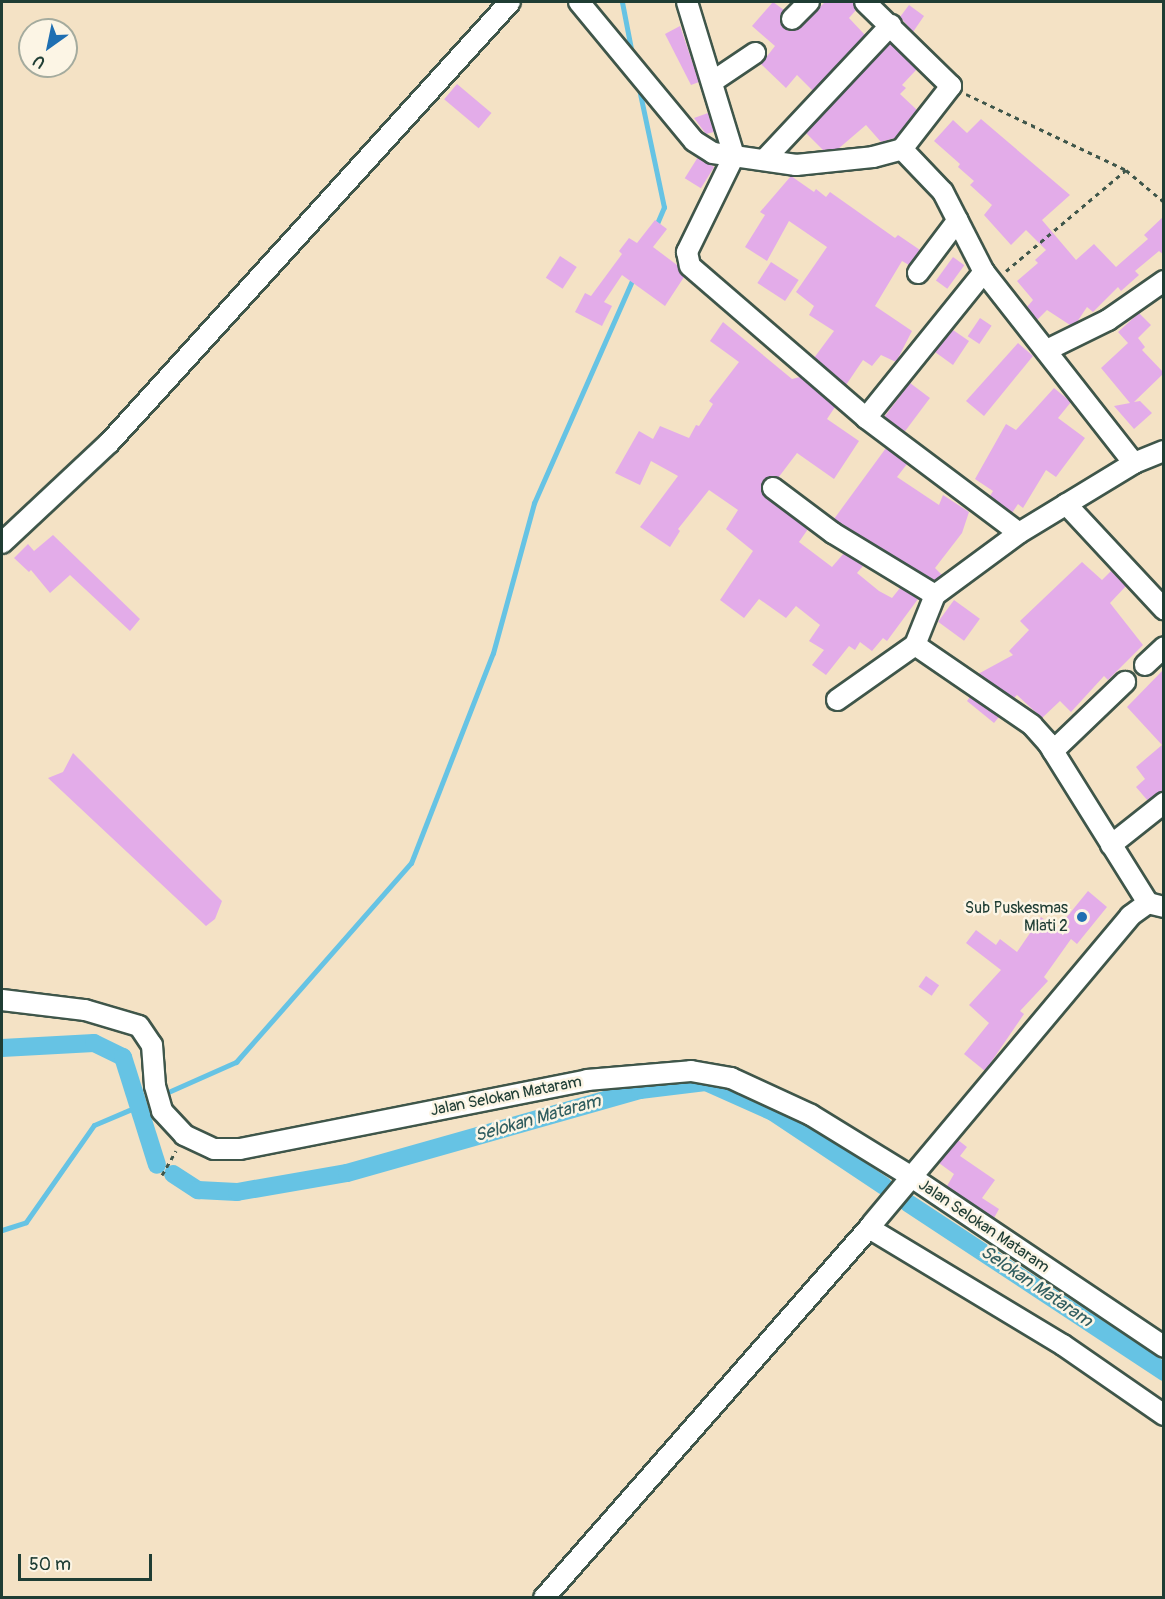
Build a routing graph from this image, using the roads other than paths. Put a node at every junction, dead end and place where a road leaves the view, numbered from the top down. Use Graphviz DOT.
graph roads {
  1 [pos="510,2"];
  2 [pos="579,2"];
  3 [pos="687,2"];
  4 [pos="810,2"];
  5 [pos="865,2"];
  6 [pos="792,20"];
  7 [pos="891,26"];
  8 [pos="755,53"];
  9 [pos="712,82"];
  10 [pos="902,149"];
  11 [pos="734,156"];
  12 [pos="765,159"];
  13 [pos="958,220"];
  14 [pos="918,273"];
  15 [pos="988,277"];
  16 [pos="1164,281"];
  17 [pos="1047,350"];
  18 [pos="866,418"];
  19 [pos="1164,451"];
  20 [pos="1134,463"];
  21 [pos="773,488"];
  22 [pos="1066,504"];
  23 [pos="1019,532"];
  24 [pos="2,543"];
  25 [pos="935,595"];
  26 [pos="1164,609"];
  27 [pos="915,645"];
  28 [pos="1164,646"];
  29 [pos="1145,665"];
  30 [pos="1125,682"];
  31 [pos="837,700"];
  32 [pos="1053,751"];
  33 [pos="1164,803"];
  34 [pos="1110,845"];
  35 [pos="1156,905"];
  36 [pos="2,1000"];
  37 [pos="904,1183"];
  38 [pos="870,1226"];
  39 [pos="1164,1347"];
  40 [pos="1164,1415"];
  41 [pos="544,1598"];
  1 -- 24 [label="street"];
  2 -- 11 [label="street"];
  3 -- 9 [label="street"];
  4 -- 6 [label="street"];
  5 -- 7 [label="street"];
  7 -- 10 [label="street"];
  7 -- 12 [label="street"];
  8 -- 9 [label="street"];
  9 -- 11 [label="street"];
  10 -- 12 [label="street"];
  10 -- 13 [label="street"];
  11 -- 12 [label="street"];
  11 -- 18 [label="street"];
  13 -- 14 [label="street"];
  13 -- 15 [label="street"];
  15 -- 17 [label="street"];
  15 -- 18 [label="street"];
  16 -- 17 [label="street"];
  17 -- 20 [label="street"];
  18 -- 23 [label="street"];
  19 -- 20 [label="street"];
  20 -- 22 [label="street"];
  21 -- 25 [label="street"];
  22 -- 23 [label="street"];
  22 -- 26 [label="street"];
  23 -- 25 [label="street"];
  25 -- 27 [label="street"];
  27 -- 31 [label="street"];
  27 -- 32 [label="street"];
  28 -- 29 [label="street"];
  30 -- 32 [label="street"];
  32 -- 34 [label="street"];
  33 -- 34 [label="street"];
  34 -- 35 [label="street"];
  35 -- 37 [label="street"];
  36 -- 37 [label="street, Jalan Selokan Mataram"];
  37 -- 38 [label="street"];
  37 -- 39 [label="street, Jalan Selokan Mataram"];
  38 -- 40 [label="street"];
  38 -- 41 [label="street"];
}
